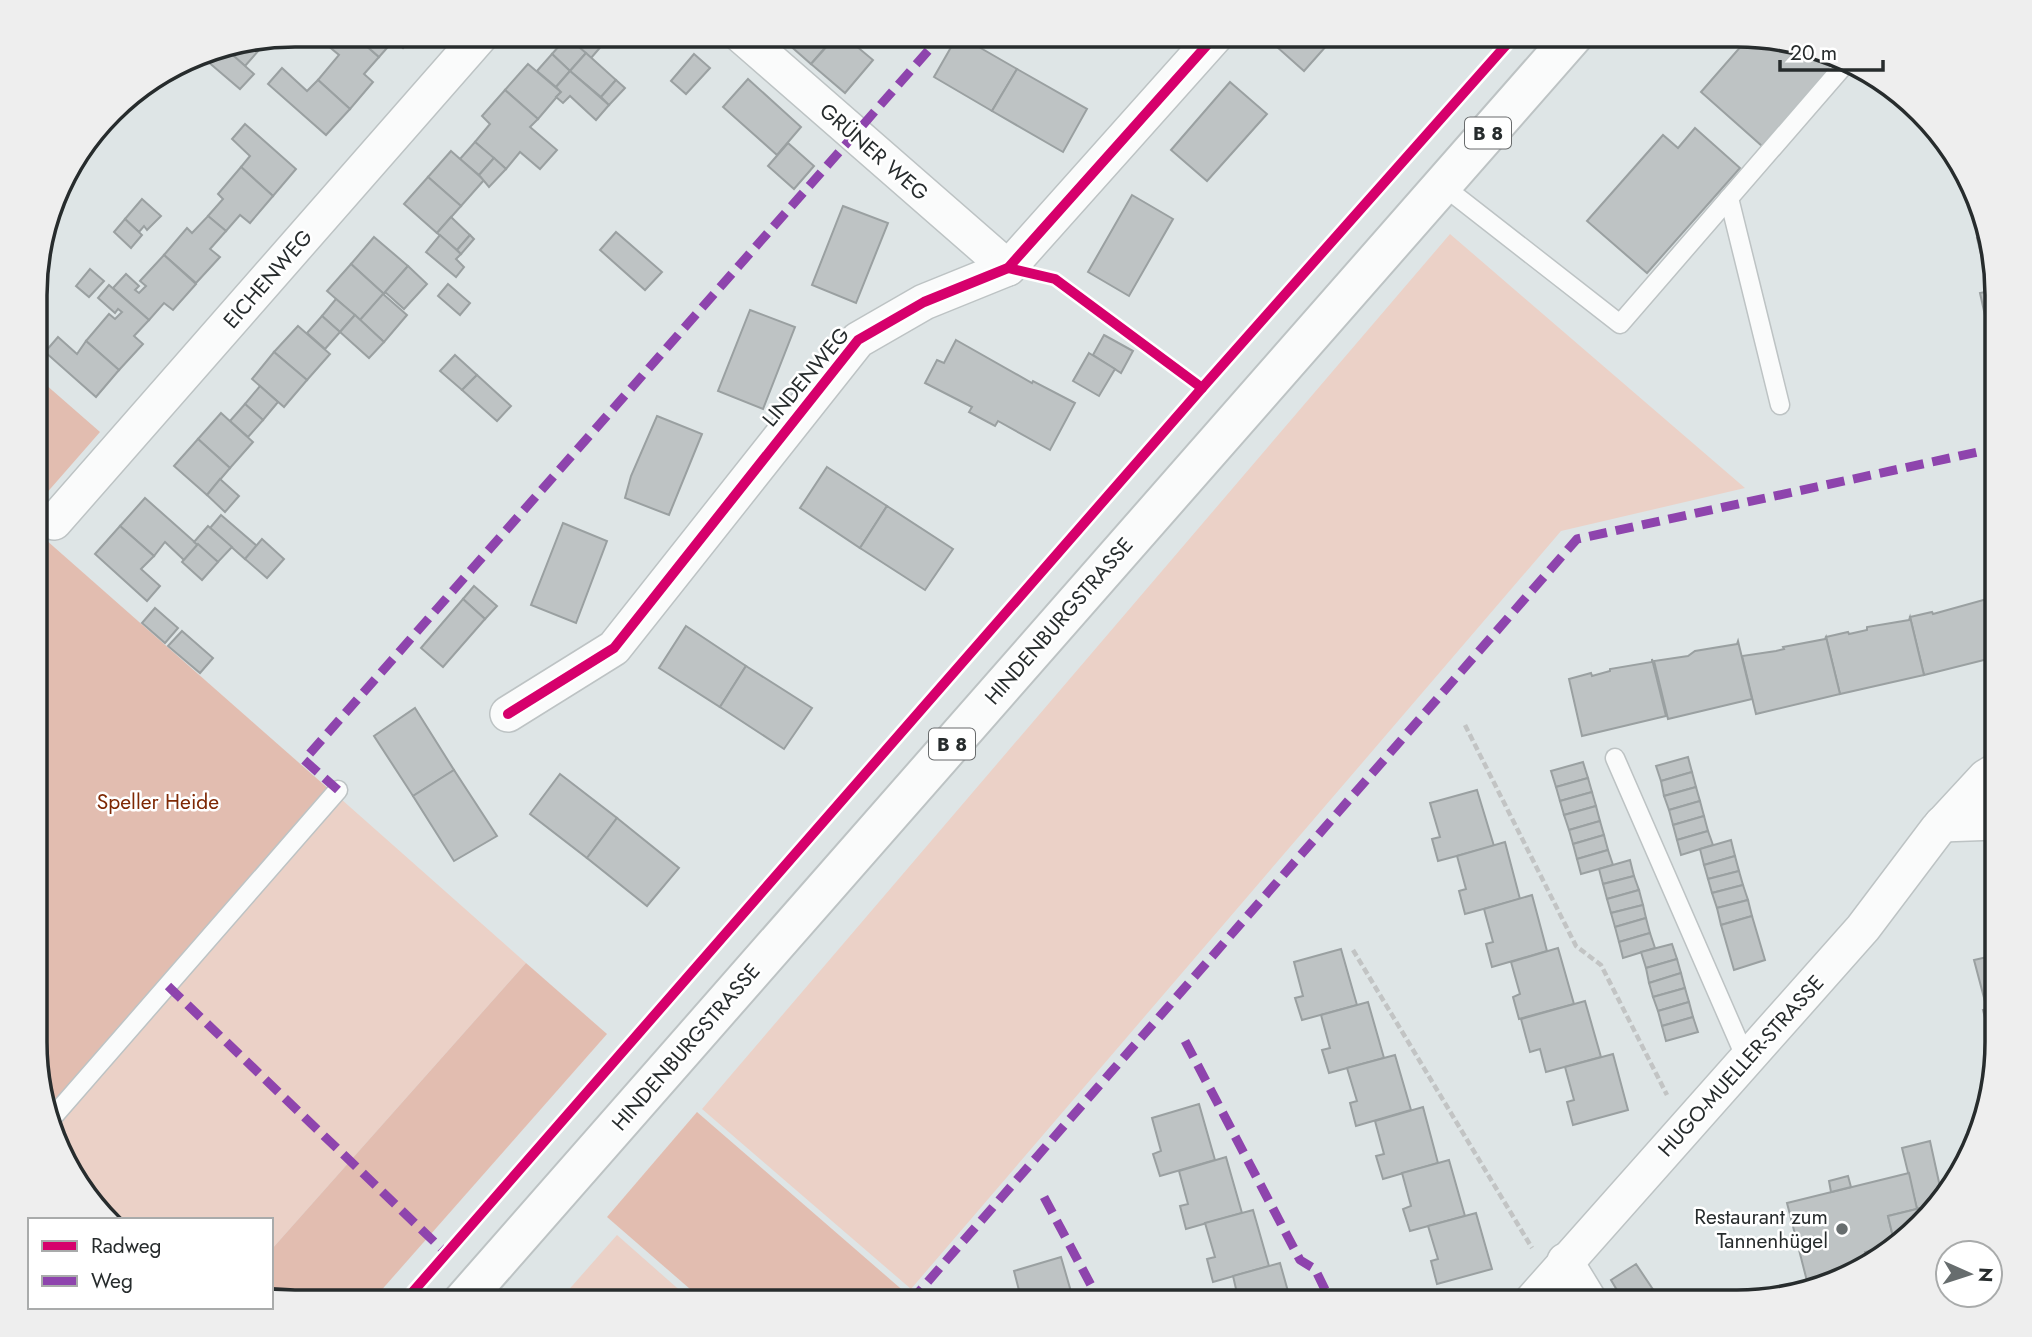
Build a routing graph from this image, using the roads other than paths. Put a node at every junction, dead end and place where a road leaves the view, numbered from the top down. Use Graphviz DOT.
graph roads {
  1 [pos="470,47"];
  2 [pos="755,47"];
  3 [pos="1205,47"];
  4 [pos="1563,47"];
  5 [pos="1840,70"];
  6 [pos="1442,185"];
  7 [pos="1729,198"];
  8 [pos="1008,268"];
  9 [pos="1780,405"];
  10 [pos="54,522"];
  11 [pos="508,714"];
  12 [pos="1615,758"];
  13 [pos="1985,778"];
  14 [pos="338,790"];
  15 [pos="1985,822"];
  16 [pos="1942,824"];
  17 [pos="1747,1061"];
  18 [pos="58,1112"];
  19 [pos="1549,1280"];
  20 [pos="473,1290"];
  21 [pos="1569,1290"];
  1 -- 10 [label="street, EICHENWEG"];
  2 -- 8 [label="street, GRÜNER WEG"];
  3 -- 8 [label="street, LINDENWEG"];
  4 -- 6 [label="main road, HINDENBURGSTRASSE / B 8"];
  5 -- 7 [label="lane"];
  6 -- 7 [label="lane"];
  6 -- 20 [label="main road, HINDENBURGSTRASSE / B 8"];
  7 -- 9 [label="lane"];
  8 -- 11 [label="street, LINDENWEG"];
  12 -- 17 [label="lane"];
  13 -- 16 [label="street, HUGO-MUELLER-STRASSE"];
  14 -- 18 [label="lane"];
  15 -- 16 [label="street"];
  16 -- 17 [label="street, HUGO-MUELLER-STRASSE"];
  17 -- 19 [label="street, HUGO-MUELLER-STRASSE"];
  19 -- 21 [label="street"];
}
